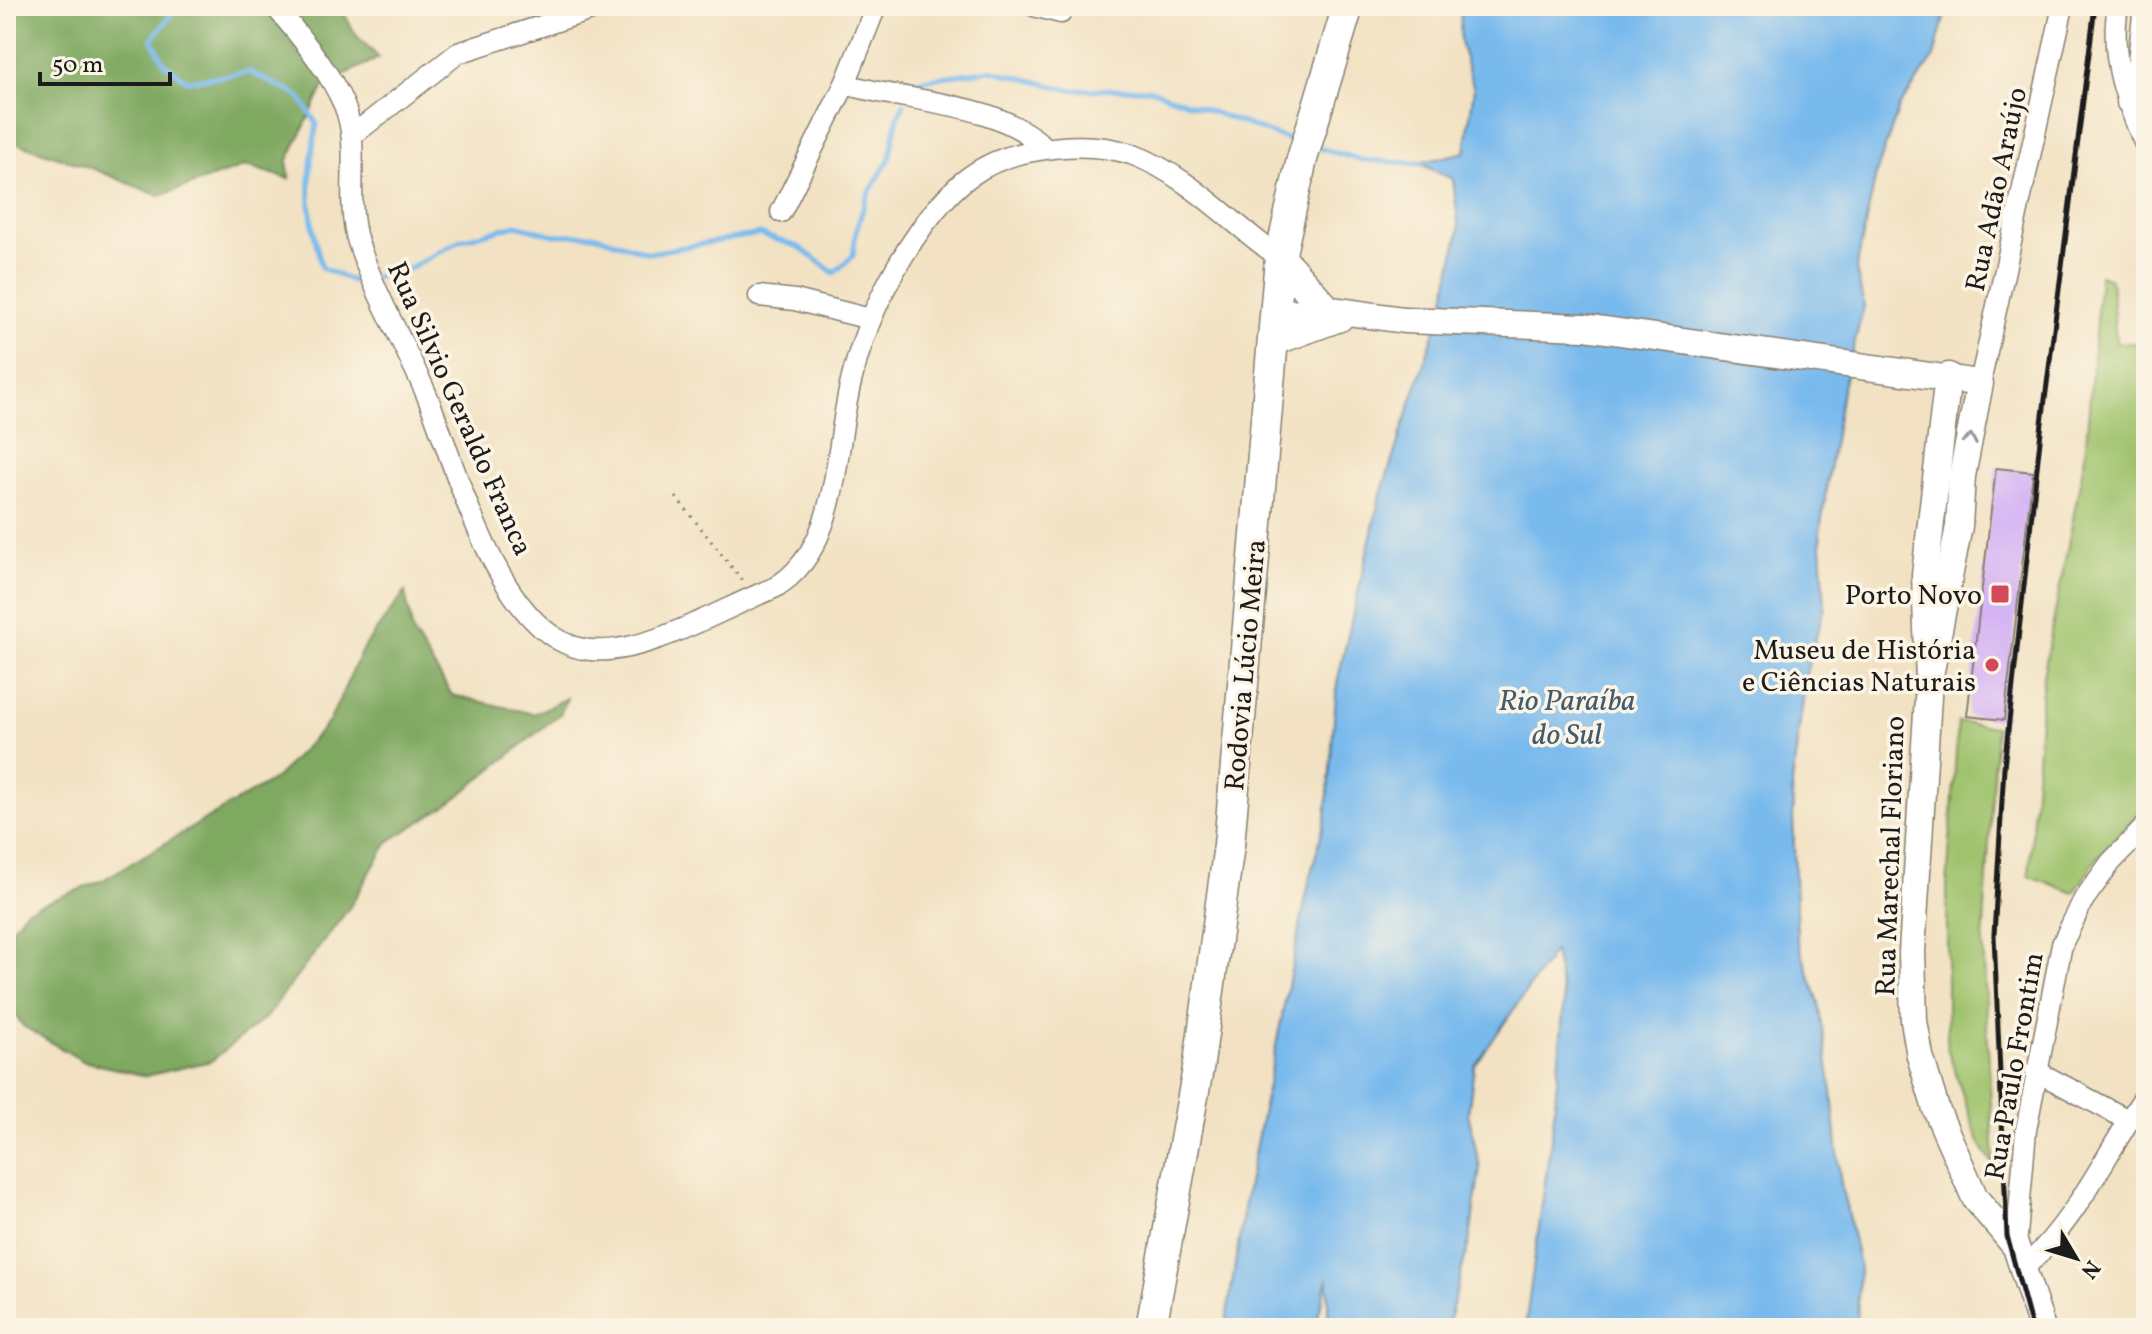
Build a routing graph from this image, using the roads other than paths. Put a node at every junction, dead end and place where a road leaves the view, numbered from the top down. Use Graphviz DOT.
graph roads {
  1 [pos="275,6"];
  2 [pos="603,6"];
  3 [pos="876,6"];
  4 [pos="1034,6"];
  5 [pos="1348,6"];
  6 [pos="2063,6"];
  7 [pos="2118,6"];
  8 [pos="2144,6"];
  9 [pos="1061,13"];
  10 [pos="845,84"];
  11 [pos="2127,103"];
  12 [pos="354,134"];
  13 [pos="2146,147"];
  14 [pos="1046,148"];
  15 [pos="781,212"];
  16 [pos="1280,258"];
  17 [pos="759,296"];
  18 [pos="1326,309"];
  19 [pos="1358,311"];
  20 [pos="870,319"];
  21 [pos="1274,329"];
  22 [pos="1948,376"];
  23 [pos="1980,383"];
  24 [pos="1951,474"];
  25 [pos="2146,826"];
  26 [pos="2036,1071"];
  27 [pos="2146,1094"];
  28 [pos="2128,1120"];
  29 [pos="2020,1258"];
  30 [pos="1151,1328"];
  31 [pos="2042,1328"];
  1 -- 12 [label="street"];
  2 -- 12 [label="street"];
  3 -- 10 [label="street"];
  4 -- 9 [label="street"];
  5 -- 16 [label="highway, Rodovia Lúcio Meira"];
  6 -- 23 [label="street, Rua Adão Araújo"];
  7 -- 11 [label="street"];
  8 -- 11 [label="street"];
  10 -- 14 [label="street"];
  10 -- 15 [label="street"];
  11 -- 13 [label="street"];
  12 -- 20 [label="street, Rua Silvio Geraldo Franca"];
  14 -- 16 [label="street, Rua Silvio Geraldo Franca"];
  14 -- 20 [label="street, Rua Silvio Geraldo Franca"];
  16 -- 18 [label="highway"];
  16 -- 21 [label="highway, Rodovia Lúcio Meira"];
  17 -- 20 [label="street"];
  18 -- 19 [label="main road"];
  18 -- 21 [label="main road"];
  19 -- 21 [label="main road"];
  19 -- 22 [label="main road"];
  21 -- 30 [label="highway, Rodovia Lúcio Meira"];
  22 -- 23 [label="main road"];
  22 -- 24 [label="main road"];
  24 -- 23 [label="main road, one-way"];
  24 -- 29 [label="main road, Rua Marechal Floriano"];
  25 -- 26 [label="street, Rua Paulo Frontim"];
  26 -- 28 [label="street"];
  26 -- 29 [label="street, Rua Paulo Frontim"];
  27 -- 28 [label="street"];
  28 -- 29 [label="street"];
  29 -- 31 [label="main road"];
}
